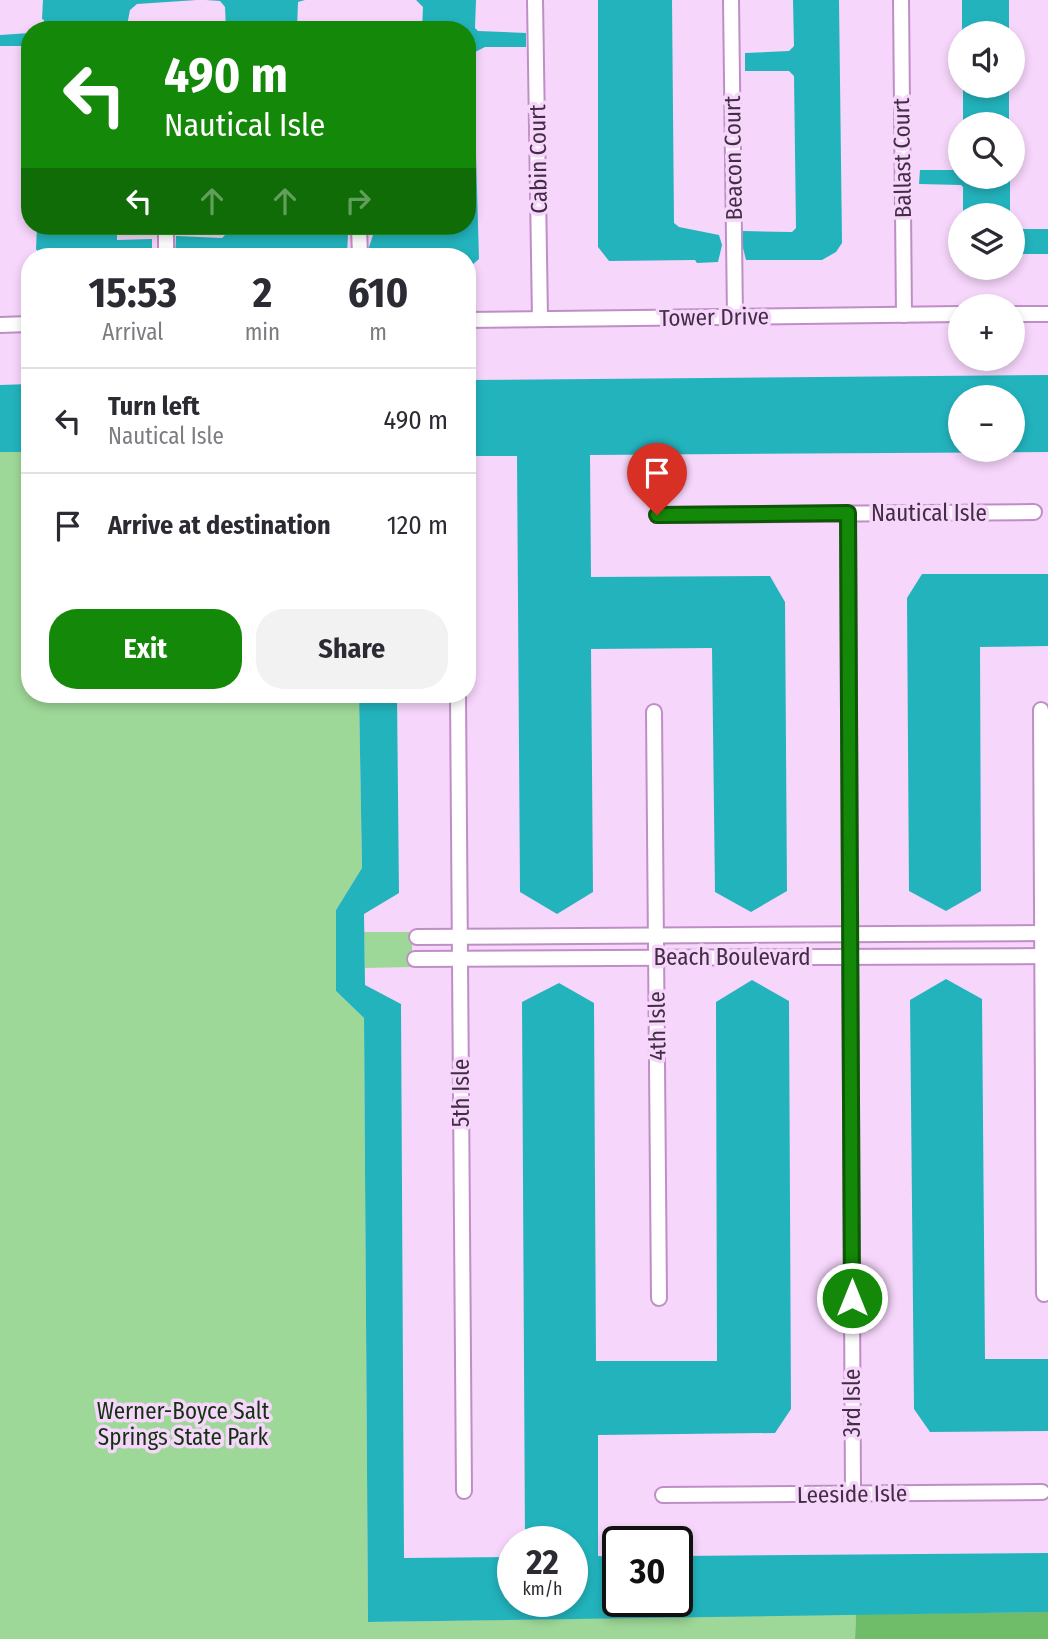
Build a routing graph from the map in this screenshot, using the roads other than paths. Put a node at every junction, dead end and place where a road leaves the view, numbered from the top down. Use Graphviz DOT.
graph roads {
  1 [pos="535,0"];
  2 [pos="731,0"];
  3 [pos="901,0"];
  4 [pos="948,314"];
  5 [pos="1025,314"];
  6 [pos="1048,314"];
  7 [pos="904,315"];
  8 [pos="735,317"];
  9 [pos="540,319"];
  10 [pos="476,320"];
  11 [pos="0,324"];
  12 [pos="21,324"];
  13 [pos="1034,512"];
  14 [pos="848,513"];
  15 [pos="657,515"];
  16 [pos="457,703"];
  17 [pos="1041,710"];
  18 [pos="654,712"];
  19 [pos="1045,933"];
  20 [pos="850,934"];
  21 [pos="656,935"];
  22 [pos="417,937"];
  23 [pos="460,937"];
  24 [pos="1045,956"];
  25 [pos="850,957"];
  26 [pos="656,958"];
  27 [pos="415,959"];
  28 [pos="460,959"];
  29 [pos="1044,1294"];
  30 [pos="659,1298"];
  31 [pos="464,1491"];
  32 [pos="1042,1492"];
  33 [pos="853,1494"];
  34 [pos="663,1495"];
  1 -- 9 [label="street, Cabin Court"];
  2 -- 8 [label="street, Beacon Court"];
  3 -- 7 [label="street, Ballast Court"];
  4 -- 7 [label="street, Tower Drive"];
  5 -- 6 [label="street"];
  7 -- 8 [label="street, Tower Drive"];
  8 -- 9 [label="street, Tower Drive"];
  9 -- 10 [label="street, Tower Drive"];
  11 -- 12 [label="street"];
  13 -- 14 [label="street, Nautical Isle"];
  14 -- 15 [label="street, Nautical Isle"];
  14 -- 20 [label="street, 3rd Isle"];
  16 -- 23 [label="street, 5th Isle"];
  17 -- 19 [label="street"];
  18 -- 21 [label="street, 4th Isle"];
  19 -- 20 [label="street, Beach Boulevard"];
  19 -- 24 [label="street"];
  20 -- 21 [label="street, Beach Boulevard"];
  20 -- 25 [label="street, 3rd Isle"];
  21 -- 23 [label="street, Beach Boulevard"];
  21 -- 26 [label="street, 4th Isle"];
  22 -- 23 [label="street, Beach Boulevard"];
  23 -- 28 [label="street, 5th Isle"];
  24 -- 25 [label="street, Beach Boulevard"];
  24 -- 29 [label="street"];
  25 -- 26 [label="street, Beach Boulevard"];
  25 -- 33 [label="street, 3rd Isle"];
  26 -- 28 [label="street, Beach Boulevard"];
  26 -- 30 [label="street, 4th Isle"];
  27 -- 28 [label="street, Beach Boulevard"];
  28 -- 31 [label="street, 5th Isle"];
  32 -- 33 [label="street, Leeside Isle"];
  33 -- 34 [label="street, Leeside Isle"];
}
